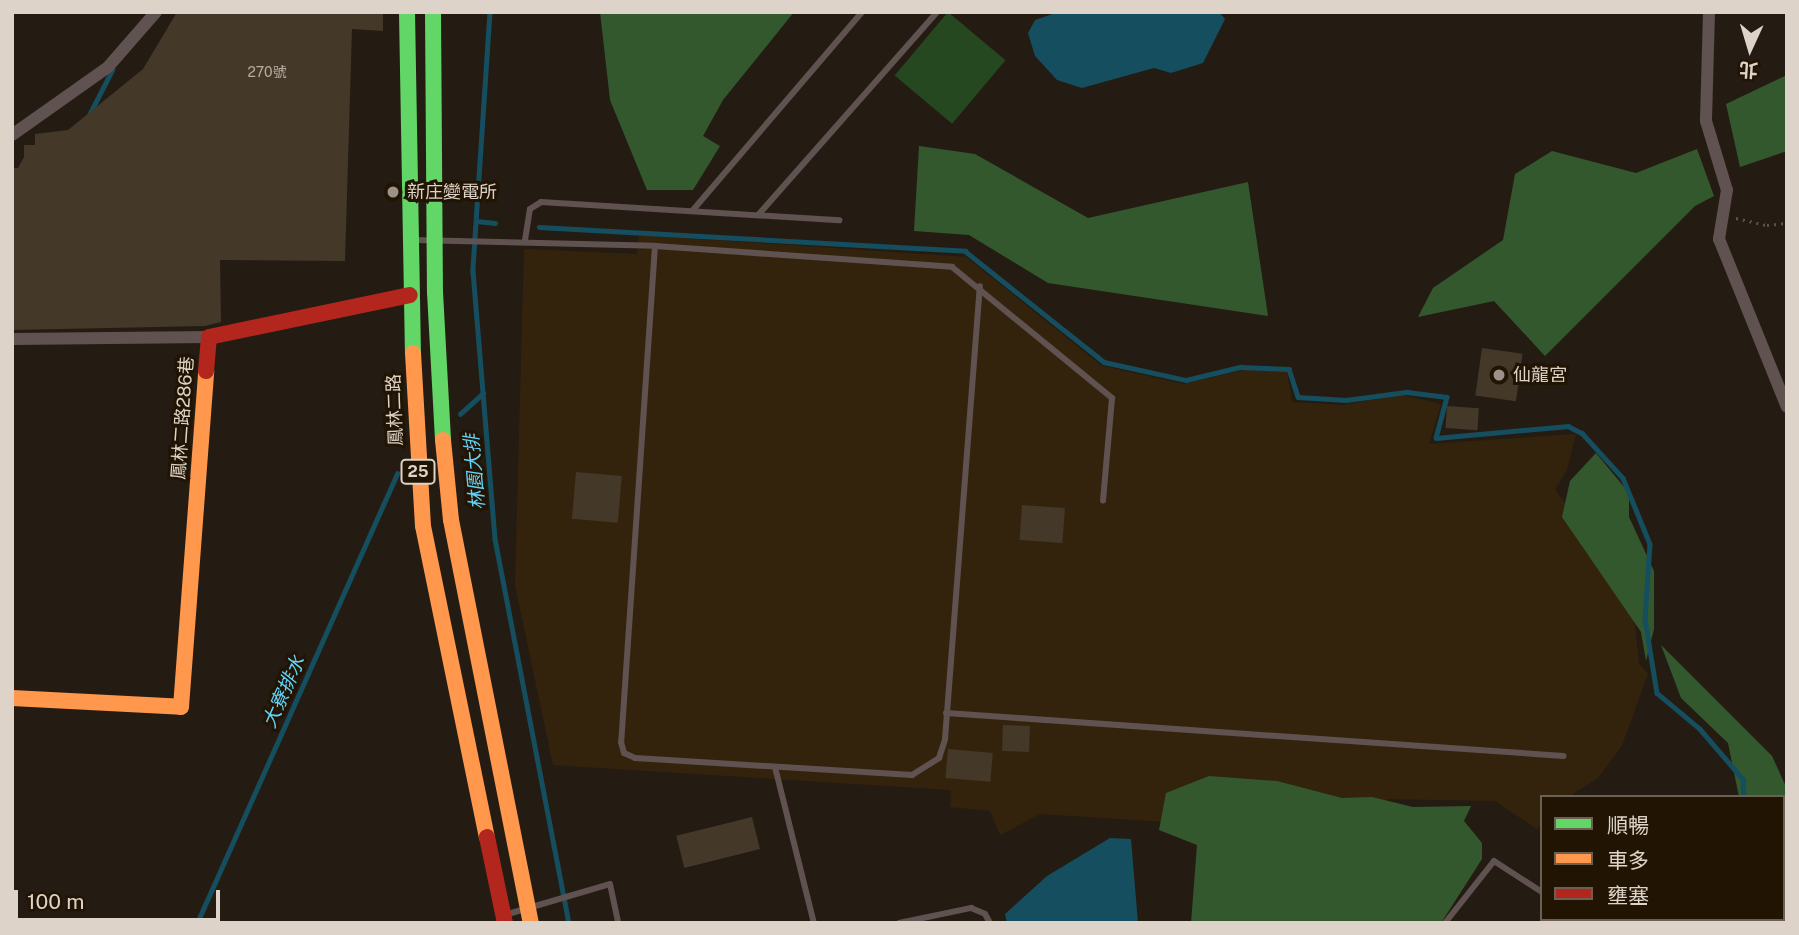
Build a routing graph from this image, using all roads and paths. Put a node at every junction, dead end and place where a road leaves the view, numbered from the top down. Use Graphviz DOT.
graph roads {
  1 [pos="156,12"];
  2 [pos="407,12"];
  3 [pos="433,12"];
  4 [pos="862,12"];
  5 [pos="937,12"];
  6 [pos="1709,12"];
  7 [pos="12,135"];
  8 [pos="693,210"];
  9 [pos="759,214"];
  10 [pos="1722,215"];
  11 [pos="839,220"];
  12 [pos="1787,223"];
  13 [pos="410,239"];
  14 [pos="440,240"];
  15 [pos="525,240"];
  16 [pos="655,246"];
  17 [pos="980,286"];
  18 [pos="410,295"];
  19 [pos="209,337"];
  20 [pos="12,339"];
  21 [pos="1787,407"];
  22 [pos="1103,501"];
  23 [pos="12,698"];
  24 [pos="946,713"];
  25 [pos="1564,756"];
  26 [pos="775,767"];
  27 [pos="1540,891"];
  28 [pos="530,915"];
  29 [pos="504,919"];
  30 [pos="618,923"];
  31 [pos="814,923"];
  32 [pos="900,923"];
  33 [pos="990,923"];
  34 [pos="1445,923"];
  1 -- 7 [label="street"];
  2 -- 13 [label="main road, 鳳林二路 / 25"];
  3 -- 14 [label="main road, 25"];
  4 -- 8 [label="lane"];
  5 -- 9 [label="lane"];
  6 -- 10 [label="street"];
  8 -- 9 [label="lane"];
  8 -- 15 [label="lane"];
  9 -- 11 [label="lane"];
  10 -- 12 [label="path"];
  10 -- 21 [label="street"];
  13 -- 14 [label="lane"];
  13 -- 18 [label="main road, 鳳林二路 / 25"];
  14 -- 15 [label="lane"];
  14 -- 28 [label="main road, 25"];
  15 -- 16 [label="lane"];
  16 -- 17 [label="lane"];
  16 -- 26 [label="lane"];
  17 -- 22 [label="lane"];
  17 -- 24 [label="lane"];
  18 -- 19 [label="main road, 鳳林二路286巷"];
  18 -- 29 [label="main road, 鳳林二路 / 25"];
  19 -- 20 [label="street"];
  19 -- 23 [label="main road, 鳳林二路286巷"];
  24 -- 25 [label="lane"];
  24 -- 26 [label="lane"];
  26 -- 31 [label="lane"];
  27 -- 34 [label="lane"];
  28 -- 29 [label="lane"];
  28 -- 30 [label="lane"];
  32 -- 33 [label="lane"];
}
